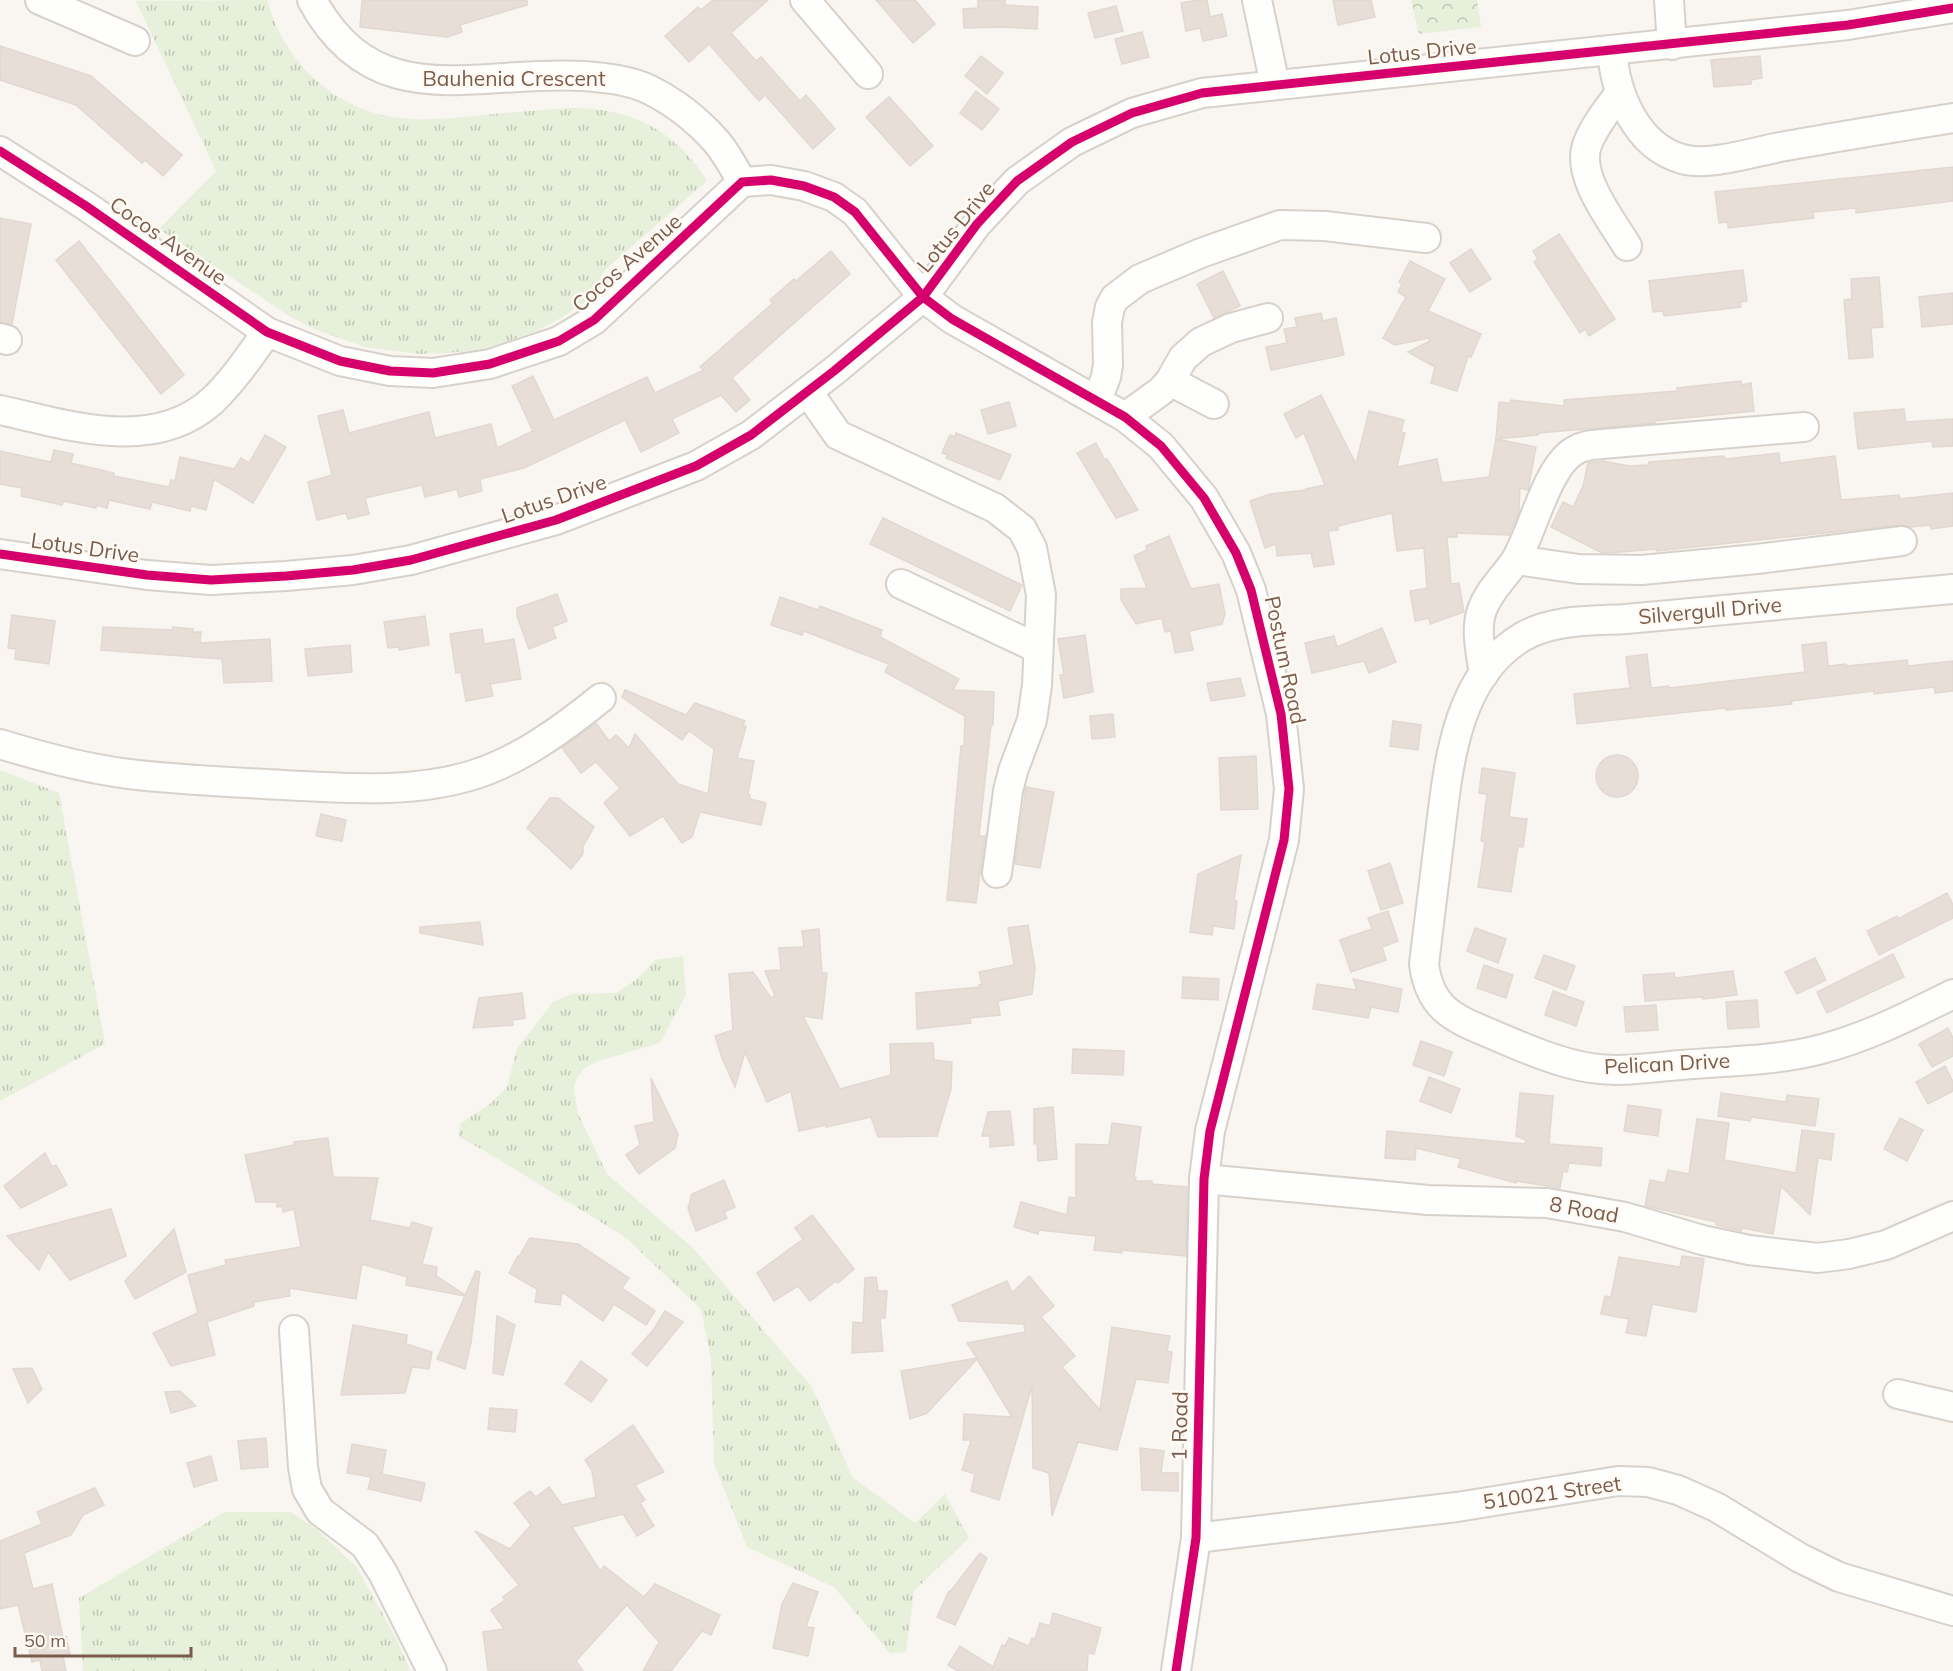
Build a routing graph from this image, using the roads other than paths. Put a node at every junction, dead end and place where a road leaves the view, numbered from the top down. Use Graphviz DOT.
graph roads {
  1 [pos="40,0"];
  2 [pos="312,0"];
  3 [pos="805,0"];
  4 [pos="1257,0"];
  5 [pos="1669,0"];
  6 [pos="1953,8"];
  7 [pos="135,41"];
  8 [pos="1672,45"];
  9 [pos="1612,50"];
  10 [pos="868,74"];
  11 [pos="1275,85"];
  12 [pos="1619,94"];
  13 [pos="1953,118"];
  14 [pos="0,151"];
  15 [pos="742,182"];
  16 [pos="1426,238"];
  17 [pos="1627,246"];
  18 [pos="923,297"];
  19 [pos="1268,318"];
  20 [pos="267,332"];
  21 [pos="1170,381"];
  22 [pos="808,392"];
  23 [pos="1097,400"];
  24 [pos="1214,404"];
  25 [pos="0,410"];
  26 [pos="1125,417"];
  27 [pos="1804,427"];
  28 [pos="1902,541"];
  29 [pos="0,554"];
  30 [pos="1516,560"];
  31 [pos="901,584"];
  32 [pos="1953,589"];
  33 [pos="1038,648"];
  34 [pos="1484,674"];
  35 [pos="601,698"];
  36 [pos="0,744"];
  37 [pos="997,873"];
  38 [pos="1953,994"];
  39 [pos="1204,1179"];
  40 [pos="1953,1216"];
  41 [pos="294,1330"];
  42 [pos="1898,1394"];
  43 [pos="1953,1407"];
  44 [pos="1196,1538"];
  45 [pos="1953,1611"];
  46 [pos="432,1671"];
  47 [pos="1176,1671"];
  1 -- 7 [label="street"];
  2 -- 15 [label="street, Bauhenia Crescent"];
  3 -- 10 [label="street"];
  4 -- 11 [label="street"];
  5 -- 8 [label="street"];
  6 -- 8 [label="street, Lotus Drive"];
  8 -- 9 [label="street, Lotus Drive"];
  9 -- 11 [label="street, Lotus Drive"];
  9 -- 12 [label="street"];
  11 -- 18 [label="street, Lotus Drive"];
  12 -- 13 [label="street"];
  12 -- 17 [label="street"];
  14 -- 20 [label="street, Cocos Avenue"];
  15 -- 18 [label="street"];
  15 -- 20 [label="street, Cocos Avenue"];
  16 -- 23 [label="street"];
  18 -- 22 [label="street, Lotus Drive"];
  18 -- 23 [label="street, Postum Road"];
  19 -- 21 [label="street"];
  20 -- 25 [label="street"];
  21 -- 24 [label="street"];
  21 -- 26 [label="street"];
  22 -- 29 [label="street, Lotus Drive"];
  22 -- 33 [label="street"];
  23 -- 26 [label="street, Postum Road"];
  26 -- 39 [label="street, Postum Road"];
  27 -- 30 [label="street"];
  28 -- 30 [label="street"];
  30 -- 34 [label="street"];
  31 -- 33 [label="street"];
  32 -- 34 [label="street, Silvergull Drive"];
  33 -- 37 [label="street"];
  34 -- 38 [label="street, Pelican Drive"];
  35 -- 36 [label="street"];
  39 -- 40 [label="street, 8 Road"];
  39 -- 44 [label="street, 1 Road"];
  41 -- 46 [label="street"];
  42 -- 43 [label="street"];
  44 -- 45 [label="street, 510021 Street"];
  44 -- 47 [label="street, 1 Road"];
}
